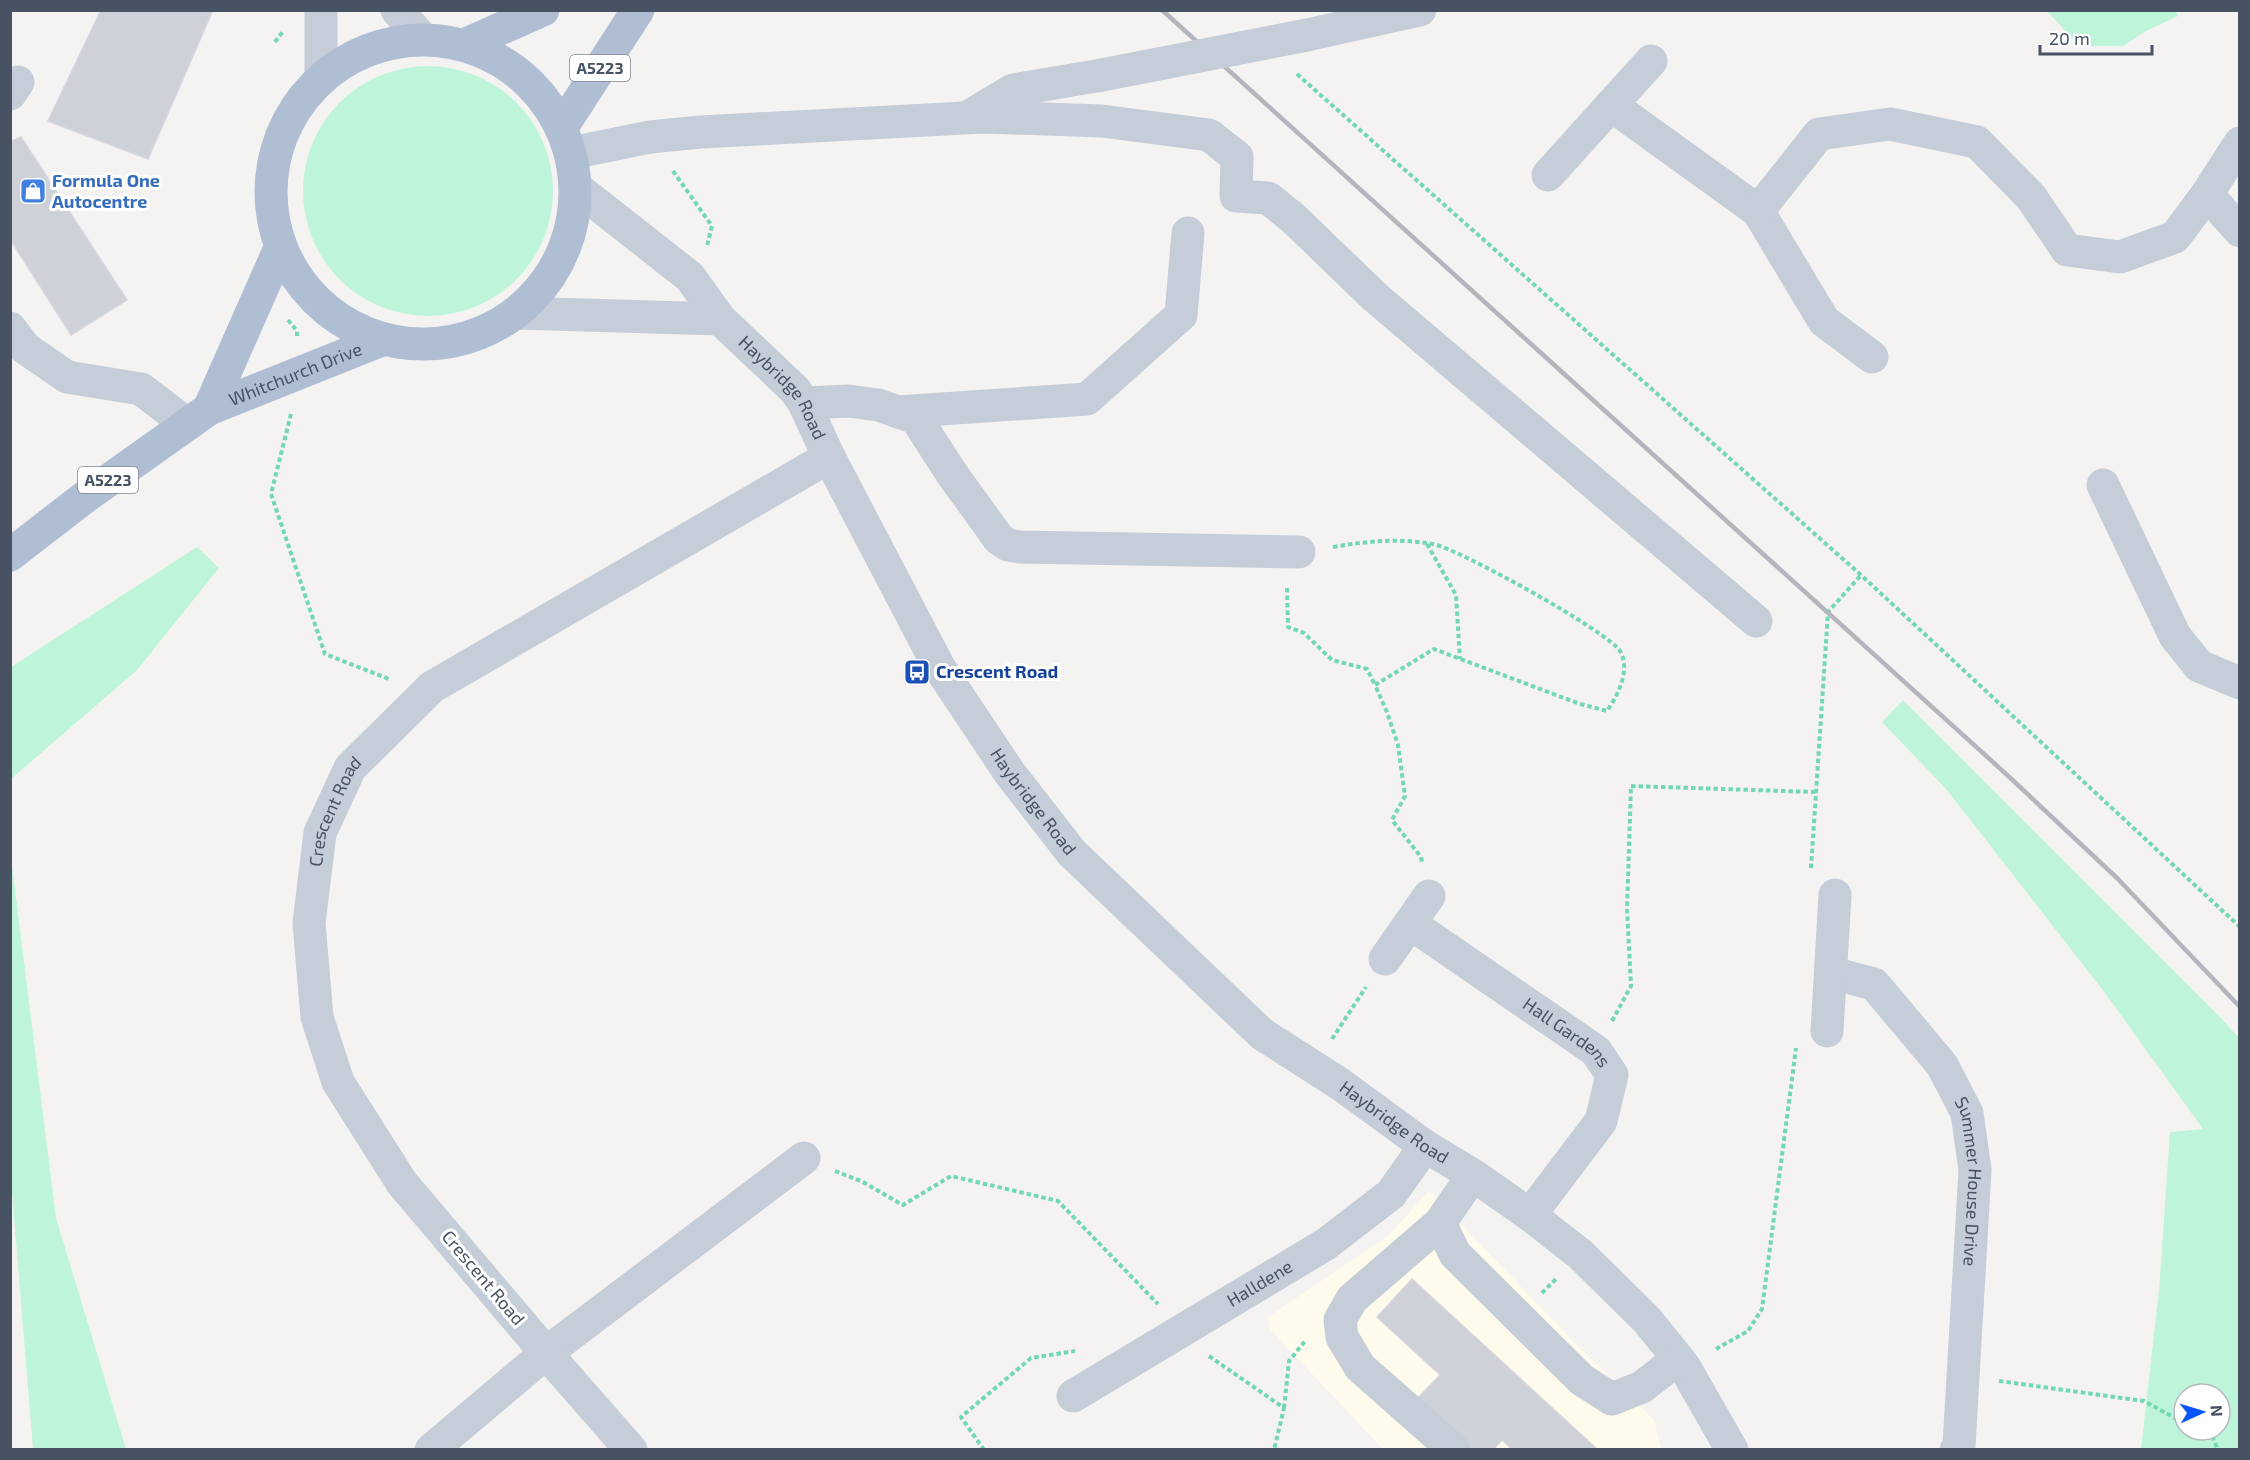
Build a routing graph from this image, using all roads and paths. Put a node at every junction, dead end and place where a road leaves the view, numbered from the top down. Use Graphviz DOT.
graph roads {
  1 [pos="321,10"];
  2 [pos="397,10"];
  3 [pos="543,10"];
  4 [pos="638,10"];
  5 [pos="1420,10"];
  6 [pos="422,38"];
  7 [pos="466,44"];
  8 [pos="1651,61"];
  9 [pos="1292,69"];
  10 [pos="321,76"];
  11 [pos="1611,105"];
  12 [pos="968,117"];
  13 [pos="567,140"];
  14 [pos="2240,143"];
  15 [pos="671,167"];
  16 [pos="1548,175"];
  17 [pos="578,189"];
  18 [pos="2207,194"];
  19 [pos="1758,211"];
  20 [pos="2240,231"];
  21 [pos="1188,233"];
  22 [pos="280,248"];
  23 [pos="705,251"];
  24 [pos="516,313"];
  25 [pos="286,317"];
  26 [pos="720,319"];
  27 [pos="10,328"];
  28 [pos="298,340"];
  29 [pos="382,340"];
  30 [pos="1872,357"];
  31 [pos="804,402"];
  32 [pos="293,404"];
  33 [pos="898,412"];
  34 [pos="198,417"];
  35 [pos="829,457"];
  36 [pos="2103,486"];
  37 [pos="1426,543"];
  38 [pos="1293,551"];
  39 [pos="10,555"];
  40 [pos="1756,621"];
  41 [pos="1460,659"];
  42 [pos="2240,683"];
  43 [pos="1375,686"];
  44 [pos="419,701"];
  45 [pos="1815,792"];
  46 [pos="1835,895"];
  47 [pos="1429,896"];
  48 [pos="1411,924"];
  49 [pos="2240,927"];
  50 [pos="1385,959"];
  51 [pos="1832,973"];
  52 [pos="1827,1031"];
  53 [pos="1596,1051"];
  54 [pos="1313,1067"];
  55 [pos="1425,1146"];
  56 [pos="804,1158"];
  57 [pos="1473,1175"];
  58 [pos="1530,1215"];
  59 [pos="1440,1223"];
  60 [pos="1580,1254"];
  61 [pos="1519,1317"];
  62 [pos="1183,1330"];
  63 [pos="1341,1330"];
  64 [pos="1086,1349"];
  65 [pos="546,1353"];
  66 [pos="1678,1359"];
  67 [pos="1963,1376"];
  68 [pos="1073,1396"];
  69 [pos="1284,1408"];
  70 [pos="2172,1416"];
  71 [pos="431,1449"];
  72 [pos="631,1449"];
  73 [pos="984,1449"];
  74 [pos="1274,1449"];
  75 [pos="1454,1449"];
  76 [pos="1732,1449"];
  77 [pos="1956,1449"];
  1 -- 10 [label="street"];
  2 -- 6 [label="street"];
  3 -- 7 [label="main road"];
  4 -- 13 [label="main road, A5223"];
  5 -- 12 [label="street, bridge"];
  6 -- 7 [label="main road"];
  6 -- 10 [label="main road"];
  7 -- 13 [label="main road"];
  8 -- 11 [label="street"];
  9 -- 49 [label="path"];
  10 -- 22 [label="main road"];
  11 -- 16 [label="street"];
  11 -- 19 [label="street"];
  12 -- 13 [label="street"];
  12 -- 40 [label="street"];
  13 -- 17 [label="main road"];
  14 -- 18 [label="street"];
  15 -- 23 [label="path"];
  17 -- 24 [label="main road"];
  17 -- 26 [label="street, Haybridge Road"];
  18 -- 19 [label="street"];
  18 -- 20 [label="street"];
  19 -- 30 [label="street"];
  21 -- 33 [label="street"];
  22 -- 29 [label="main road"];
  22 -- 34 [label="main road, Whitchurch Drive"];
  24 -- 26 [label="street"];
  24 -- 29 [label="main road"];
  25 -- 28 [label="path"];
  26 -- 31 [label="street, Haybridge Road"];
  27 -- 34 [label="street"];
  29 -- 34 [label="main road, Whitchurch Drive / A5223"];
  31 -- 33 [label="street"];
  31 -- 35 [label="street, Haybridge Road"];
  32 -- 44 [label="path"];
  33 -- 38 [label="street"];
  34 -- 39 [label="main road, Whitchurch Drive / A5223"];
  35 -- 44 [label="street, Crescent Road"];
  35 -- 54 [label="street, Haybridge Road"];
  36 -- 42 [label="street"];
  37 -- 38 [label="path"];
  37 -- 41 [label="path"];
  37 -- 41 [label="path"];
  38 -- 43 [label="path"];
  41 -- 43 [label="path"];
  43 -- 47 [label="path"];
  44 -- 65 [label="street, Crescent Road"];
  45 -- 53 [label="path"];
  46 -- 51 [label="street"];
  47 -- 48 [label="street"];
  48 -- 50 [label="street"];
  48 -- 53 [label="street, Hall Gardens"];
  50 -- 54 [label="path"];
  51 -- 52 [label="street"];
  51 -- 67 [label="street, Summer House Drive"];
  53 -- 58 [label="street, Hall Gardens"];
  54 -- 55 [label="street, Haybridge Road"];
  55 -- 57 [label="street, Haybridge Road"];
  55 -- 62 [label="street, Halldene"];
  56 -- 62 [label="path"];
  56 -- 65 [label="street"];
  57 -- 58 [label="street, Haybridge Road"];
  57 -- 59 [label="street"];
  58 -- 60 [label="street, Haybridge Road"];
  59 -- 61 [label="street"];
  59 -- 63 [label="street"];
  60 -- 61 [label="path"];
  60 -- 66 [label="street, Haybridge Road"];
  61 -- 66 [label="street"];
  62 -- 68 [label="street, Halldene"];
  62 -- 69 [label="path"];
  63 -- 69 [label="path"];
  63 -- 75 [label="street"];
  64 -- 73 [label="path"];
  65 -- 71 [label="street"];
  65 -- 72 [label="street, Crescent Road"];
  66 -- 76 [label="street, Haybridge Road"];
  67 -- 70 [label="path"];
  67 -- 77 [label="street, Summer House Drive"];
  69 -- 74 [label="path"];
}
